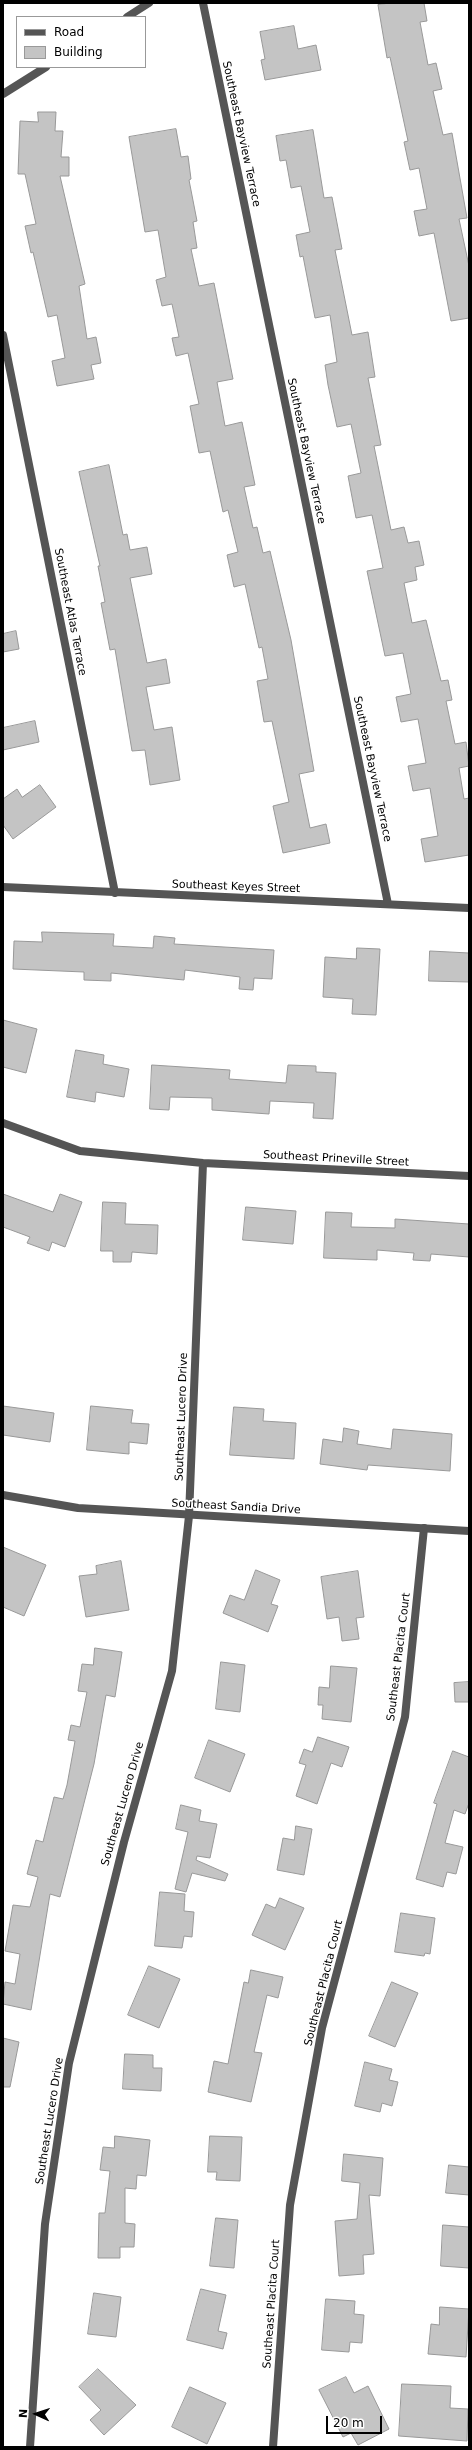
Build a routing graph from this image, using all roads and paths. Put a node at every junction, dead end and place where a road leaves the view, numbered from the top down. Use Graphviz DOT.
graph roads {
  1 [pos="149,3"];
  2 [pos="203,3"];
  3 [pos="128,16"];
  4 [pos="44,68"];
  5 [pos="3,94"];
  6 [pos="3,335"];
  7 [pos="3,887"];
  8 [pos="115,893"];
  9 [pos="388,904"];
  10 [pos="469,908"];
  11 [pos="3,1123"];
  12 [pos="203,1163"];
  13 [pos="469,1176"];
  14 [pos="3,1495"];
  15 [pos="189,1516"];
  16 [pos="424,1528"];
  17 [pos="469,1531"];
  18 [pos="30,2447"];
  19 [pos="273,2447"];
  1 -- 3 [label="street"];
  2 -- 9 [label="street, Southeast Bayview Terrace"];
  4 -- 5 [label="street"];
  6 -- 8 [label="street, Southeast Atlas Terrace"];
  7 -- 8 [label="street, Southeast Keyes Street"];
  8 -- 9 [label="street, Southeast Keyes Street"];
  9 -- 10 [label="street, Southeast Keyes Street"];
  11 -- 12 [label="street, Southeast Prineville Street"];
  12 -- 13 [label="street, Southeast Prineville Street"];
  12 -- 15 [label="street, Southeast Lucero Drive"];
  14 -- 15 [label="street, Southeast Sandia Drive"];
  15 -- 16 [label="street, Southeast Sandia Drive"];
  15 -- 18 [label="street, Southeast Lucero Drive"];
  16 -- 17 [label="street, Southeast Sandia Drive"];
  16 -- 19 [label="street, Southeast Placita Court"];
}
